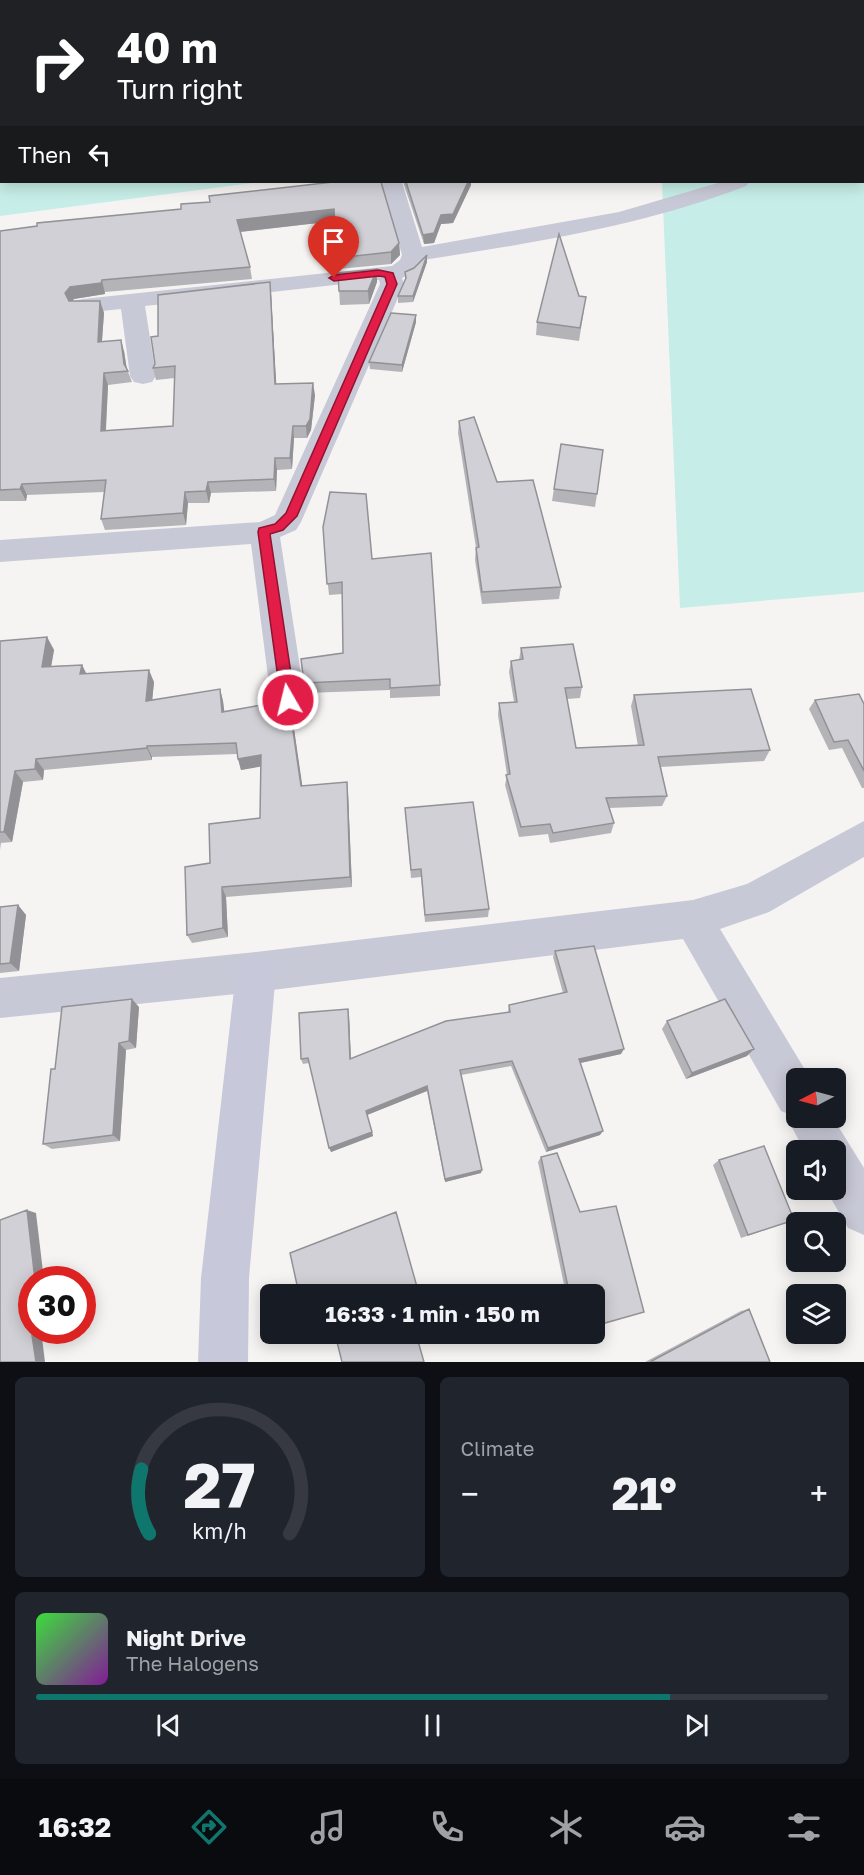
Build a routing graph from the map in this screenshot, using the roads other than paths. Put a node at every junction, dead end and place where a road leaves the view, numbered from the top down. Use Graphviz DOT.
graph roads {
  1 [pos="392,183"];
  2 [pos="737,183"];
  3 [pos="413,255"];
  4 [pos="390,275"];
  5 [pos="132,300"];
  6 [pos="82,306"];
  7 [pos="143,376"];
  8 [pos="264,532"];
  9 [pos="0,551"];
  10 [pos="288,700"];
  11 [pos="864,838"];
  12 [pos="693,919"];
  13 [pos="256,972"];
  14 [pos="0,998"];
  15 [pos="786,1079"];
  16 [pos="846,1180"];
  17 [pos="864,1212"];
  18 [pos="223,1362"];
  1 -- 3 [label="street"];
  2 -- 3 [label="street"];
  3 -- 4 [label="street"];
  4 -- 5 [label="street"];
  4 -- 8 [label="street"];
  5 -- 6 [label="street"];
  5 -- 7 [label="street"];
  8 -- 9 [label="street"];
  8 -- 10 [label="street"];
  11 -- 12 [label="street"];
  12 -- 13 [label="street"];
  12 -- 15 [label="street"];
  13 -- 14 [label="street"];
  13 -- 18 [label="street"];
  16 -- 17 [label="street"];
}
